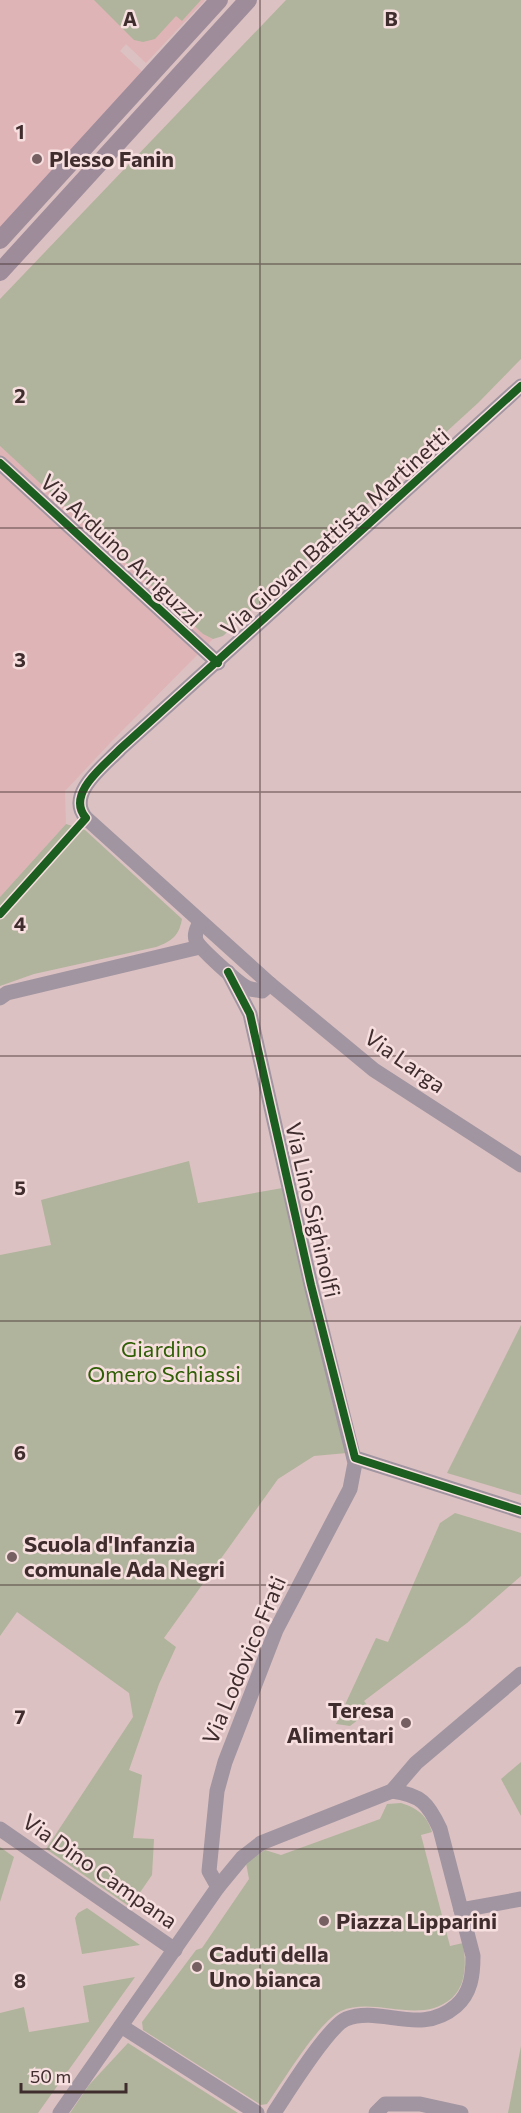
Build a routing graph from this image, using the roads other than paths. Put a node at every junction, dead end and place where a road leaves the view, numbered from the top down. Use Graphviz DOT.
graph roads {
  1 [pos="219,0"];
  2 [pos="248,0"];
  3 [pos="149,78"];
  4 [pos="165,92"];
  5 [pos="0,240"];
  6 [pos="0,272"];
  7 [pos="521,386"];
  8 [pos="0,463"];
  9 [pos="218,663"];
  10 [pos="80,809"];
  11 [pos="200,922"];
  12 [pos="200,947"];
  13 [pos="228,972"];
  14 [pos="270,984"];
  15 [pos="0,998"];
  16 [pos="521,1165"];
  17 [pos="355,1458"];
  18 [pos="521,1511"];
  19 [pos="521,1674"];
  20 [pos="392,1791"];
  21 [pos="0,1829"];
  22 [pos="218,1887"];
  23 [pos="521,1899"];
  24 [pos="461,1910"];
  25 [pos="175,1950"];
  26 [pos="122,2026"];
  27 [pos="60,2113"];
  28 [pos="257,2113"];
  29 [pos="274,2113"];
  30 [pos="376,2113"];
  31 [pos="461,2113"];
  1 -- 3 [label="main road"];
  2 -- 4 [label="main road"];
  3 -- 4 [label="street"];
  3 -- 5 [label="main road"];
  4 -- 6 [label="main road"];
  7 -- 9 [label="street, Via Giovan Battista Martinetti"];
  8 -- 9 [label="street, Via Arduino Arriguzzi"];
  9 -- 10 [label="street, Via Giovan Battista Martinetti"];
  10 -- 11 [label="street, Via Larga"];
  11 -- 12 [label="street"];
  11 -- 14 [label="street, Via Larga"];
  12 -- 13 [label="street"];
  12 -- 15 [label="street"];
  13 -- 14 [label="street"];
  13 -- 17 [label="street, Via Lino Sighinolfi"];
  14 -- 16 [label="street, Via Larga"];
  17 -- 18 [label="street"];
  17 -- 22 [label="street, Via Lodovico Frati"];
  19 -- 20 [label="street"];
  20 -- 22 [label="street"];
  20 -- 24 [label="street"];
  21 -- 25 [label="street, Via Dino Campana"];
  22 -- 25 [label="street"];
  23 -- 24 [label="street"];
  24 -- 29 [label="street"];
  25 -- 26 [label="street"];
  26 -- 27 [label="street"];
  26 -- 28 [label="street"];
  30 -- 31 [label="street"];
}
